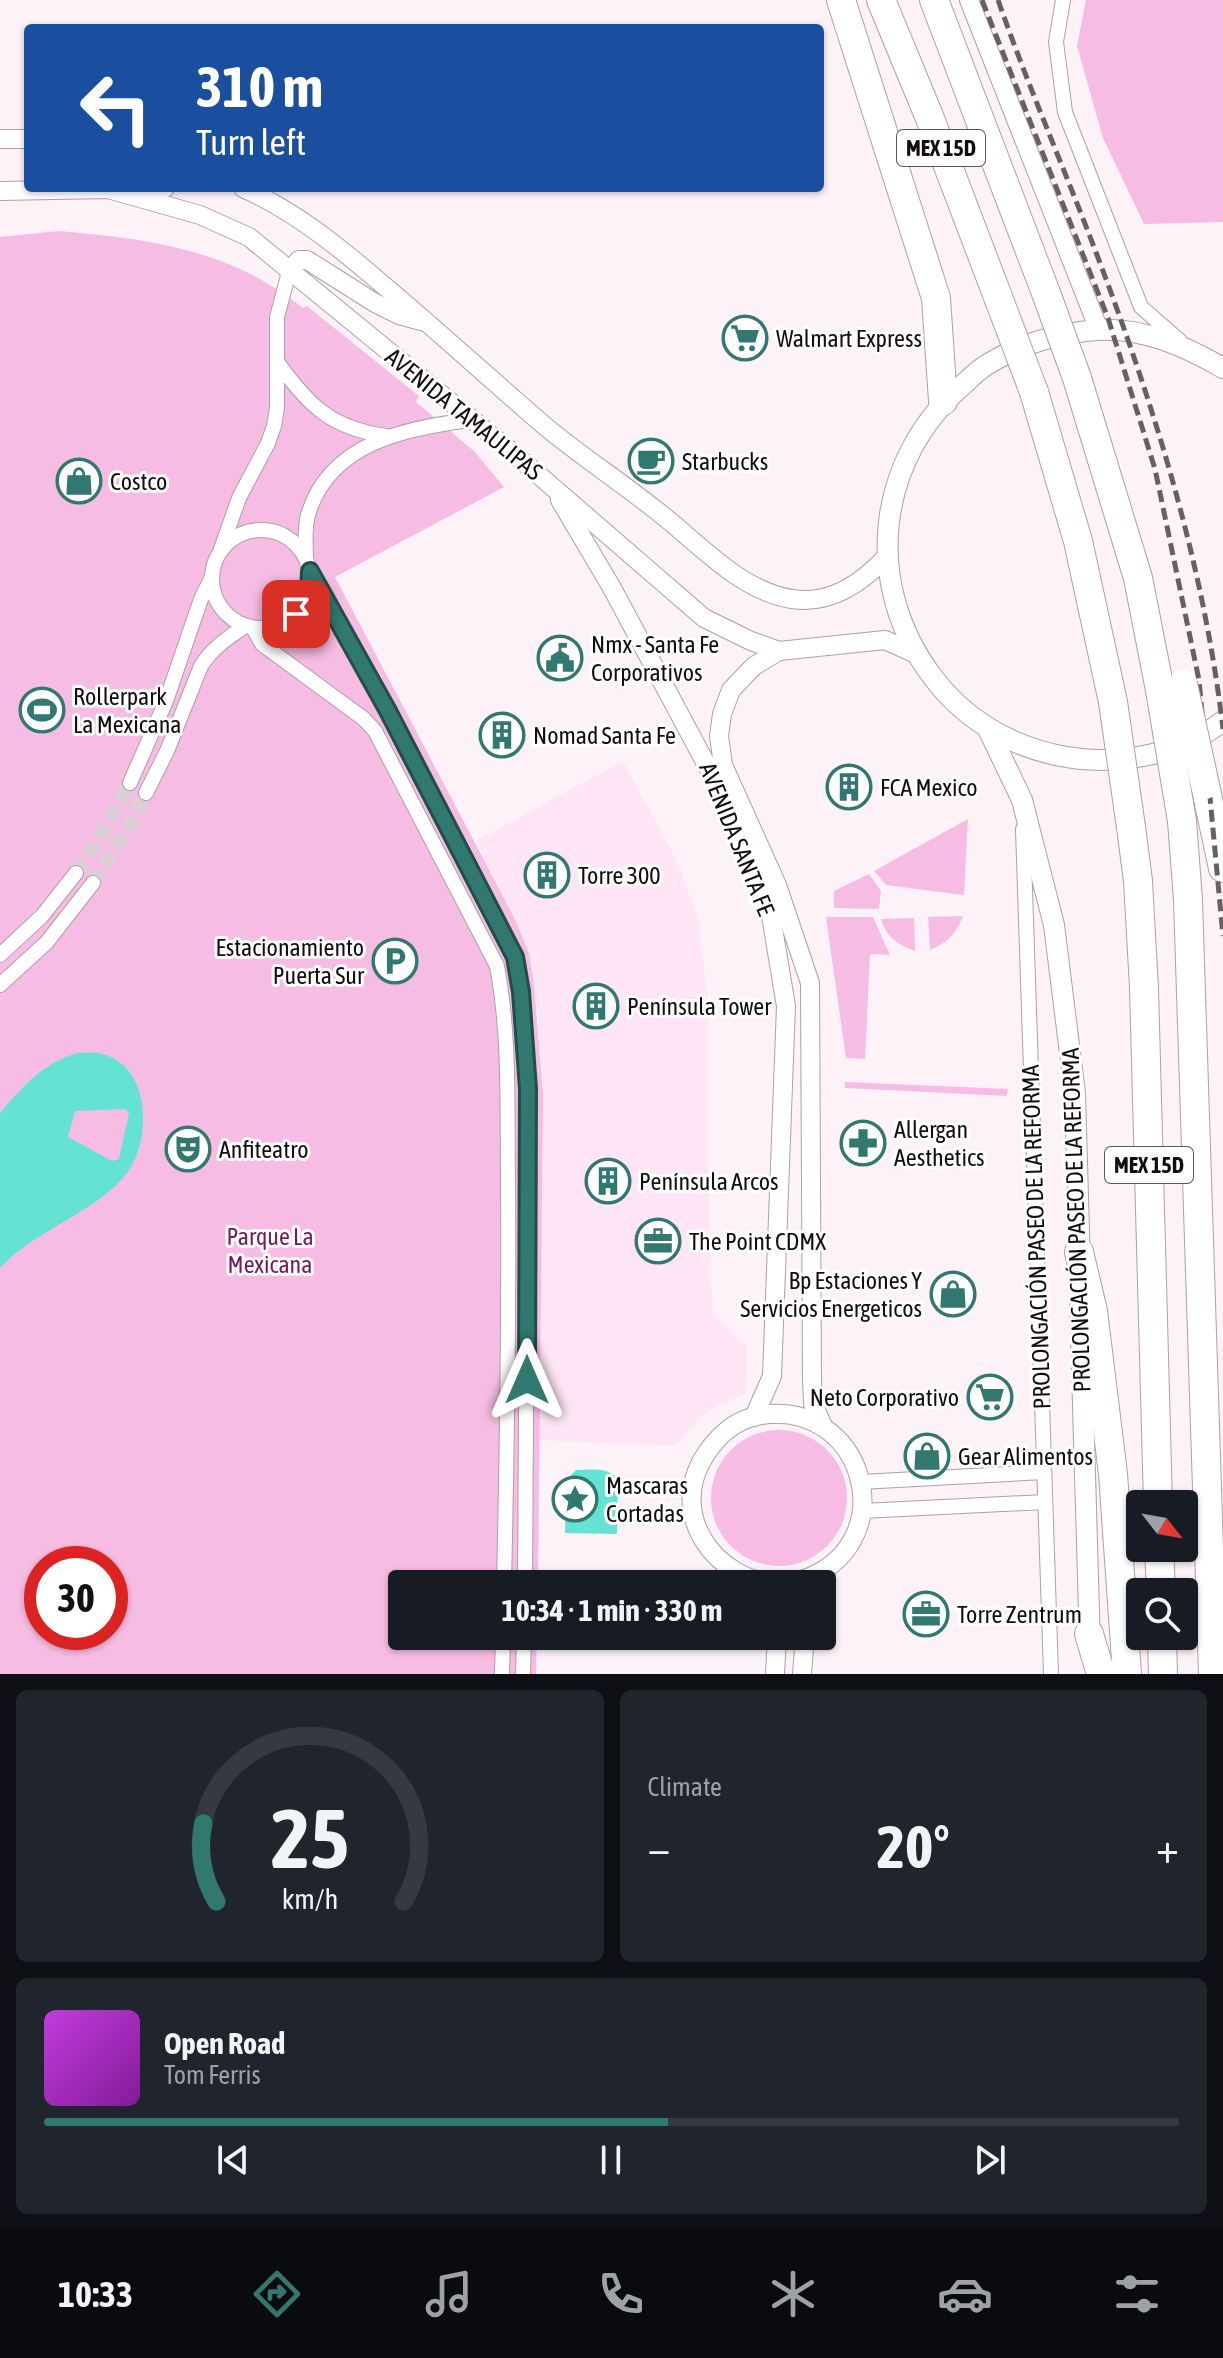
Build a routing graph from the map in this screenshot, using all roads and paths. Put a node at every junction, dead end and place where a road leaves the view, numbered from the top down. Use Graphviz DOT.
graph roads {
  1 [pos="841,0"];
  2 [pos="881,0"];
  3 [pos="934,0"];
  4 [pos="969,0"];
  5 [pos="1063,0"];
  6 [pos="0,139"];
  7 [pos="24,139"];
  8 [pos="0,191"];
  9 [pos="24,191"];
  10 [pos="119,192"];
  11 [pos="252,192"];
  12 [pos="289,272"];
  13 [pos="428,322"];
  14 [pos="1099,330"];
  15 [pos="1189,349"];
  16 [pos="278,362"];
  17 [pos="1223,368"];
  18 [pos="943,401"];
  19 [pos="470,420"];
  20 [pos="386,436"];
  21 [pos="553,488"];
  22 [pos="220,551"];
  23 [pos="887,556"];
  24 [pos="308,565"];
  25 [pos="211,578"];
  26 [pos="249,627"];
  27 [pos="779,651"];
  28 [pos="914,653"];
  29 [pos="1172,687"];
  30 [pos="1223,721"];
  31 [pos="988,729"];
  32 [pos="130,783"];
  33 [pos="146,793"];
  34 [pos="1022,800"];
  35 [pos="1223,868"];
  36 [pos="76,873"];
  37 [pos="93,883"];
  38 [pos="0,955"];
  39 [pos="0,985"];
  40 [pos="1079,1252"];
  41 [pos="509,1291"];
  42 [pos="526,1291"];
  43 [pos="754,1417"];
  44 [pos="823,1426"];
  45 [pos="1044,1472"];
  46 [pos="861,1482"];
  47 [pos="1158,1490"];
  48 [pos="1045,1502"];
  49 [pos="862,1511"];
  50 [pos="504,1570"];
  51 [pos="525,1570"];
  52 [pos="731,1570"];
  53 [pos="824,1570"];
  54 [pos="1089,1634"];
  55 [pos="503,1650"];
  56 [pos="524,1650"];
  57 [pos="776,1650"];
  58 [pos="804,1650"];
  59 [pos="1162,1650"];
  60 [pos="502,1674"];
  61 [pos="523,1674"];
  62 [pos="775,1674"];
  63 [pos="802,1674"];
  64 [pos="1051,1674"];
  65 [pos="1091,1674"];
  66 [pos="1101,1674"];
  67 [pos="1127,1674"];
  68 [pos="1163,1674"];
  69 [pos="1213,1674"];
  1 -- 18 [label="highway"];
  2 -- 47 [label="highway, MEX 15D, bridge"];
  3 -- 29 [label="highway, MEX 15D, bridge"];
  4 -- 14 [label="street"];
  5 -- 15 [label="street"];
  6 -- 7 [label="street"];
  8 -- 9 [label="street, AVENIDA TAMAULIPAS"];
  10 -- 12 [label="street, AVENIDA TAMAULIPAS"];
  11 -- 13 [label="street, AVENIDA TAMAULIPAS"];
  12 -- 13 [label="street"];
  12 -- 16 [label="street"];
  12 -- 19 [label="street, AVENIDA TAMAULIPAS"];
  13 -- 23 [label="street, AVENIDA TAMAULIPAS"];
  14 -- 15 [label="main road"];
  14 -- 18 [label="main road"];
  15 -- 17 [label="main road"];
  16 -- 20 [label="street"];
  16 -- 22 [label="street"];
  18 -- 23 [label="main road"];
  19 -- 20 [label="street"];
  19 -- 21 [label="street, AVENIDA TAMAULIPAS"];
  20 -- 24 [label="street"];
  21 -- 27 [label="street, AVENIDA TAMAULIPAS"];
  21 -- 43 [label="street, AVENIDA SANTA FE"];
  22 -- 24 [label="street"];
  22 -- 25 [label="street"];
  23 -- 28 [label="main road"];
  24 -- 26 [label="street"];
  24 -- 42 [label="street"];
  25 -- 26 [label="street"];
  25 -- 32 [label="street"];
  26 -- 33 [label="street"];
  26 -- 41 [label="street"];
  27 -- 28 [label="street, AVENIDA TAMAULIPAS"];
  27 -- 44 [label="street, AVENIDA SANTA FE"];
  28 -- 31 [label="main road"];
  29 -- 35 [label="highway, bridge"];
  29 -- 69 [label="highway, MEX 15D, bridge"];
  30 -- 31 [label="main road"];
  31 -- 34 [label="main road, PROLONGACIÓN PASEO DE LA REFORMA"];
  34 -- 40 [label="main road, PROLONGACIÓN PASEO DE LA REFORMA"];
  34 -- 45 [label="street, PROLONGACIÓN PASEO DE LA REFORMA"];
  36 -- 38 [label="street"];
  37 -- 39 [label="street"];
  40 -- 54 [label="main road, PROLONGACIÓN PASEO DE LA REFORMA"];
  40 -- 67 [label="highway"];
  41 -- 42 [label="street"];
  41 -- 50 [label="street"];
  42 -- 51 [label="street"];
  43 -- 44 [label="street"];
  43 -- 52 [label="street"];
  44 -- 46 [label="street"];
  45 -- 46 [label="street"];
  45 -- 48 [label="street, PROLONGACIÓN PASEO DE LA REFORMA"];
  46 -- 49 [label="street"];
  48 -- 49 [label="street"];
  48 -- 64 [label="street, PROLONGACIÓN PASEO DE LA REFORMA"];
  49 -- 53 [label="street"];
  54 -- 65 [label="main road, PROLONGACIÓN PASEO DE LA REFORMA"];
  54 -- 66 [label="highway"];
  55 -- 60 [label="street"];
  56 -- 61 [label="street"];
  57 -- 62 [label="street"];
  58 -- 63 [label="street"];
  59 -- 68 [label="highway"];
}
